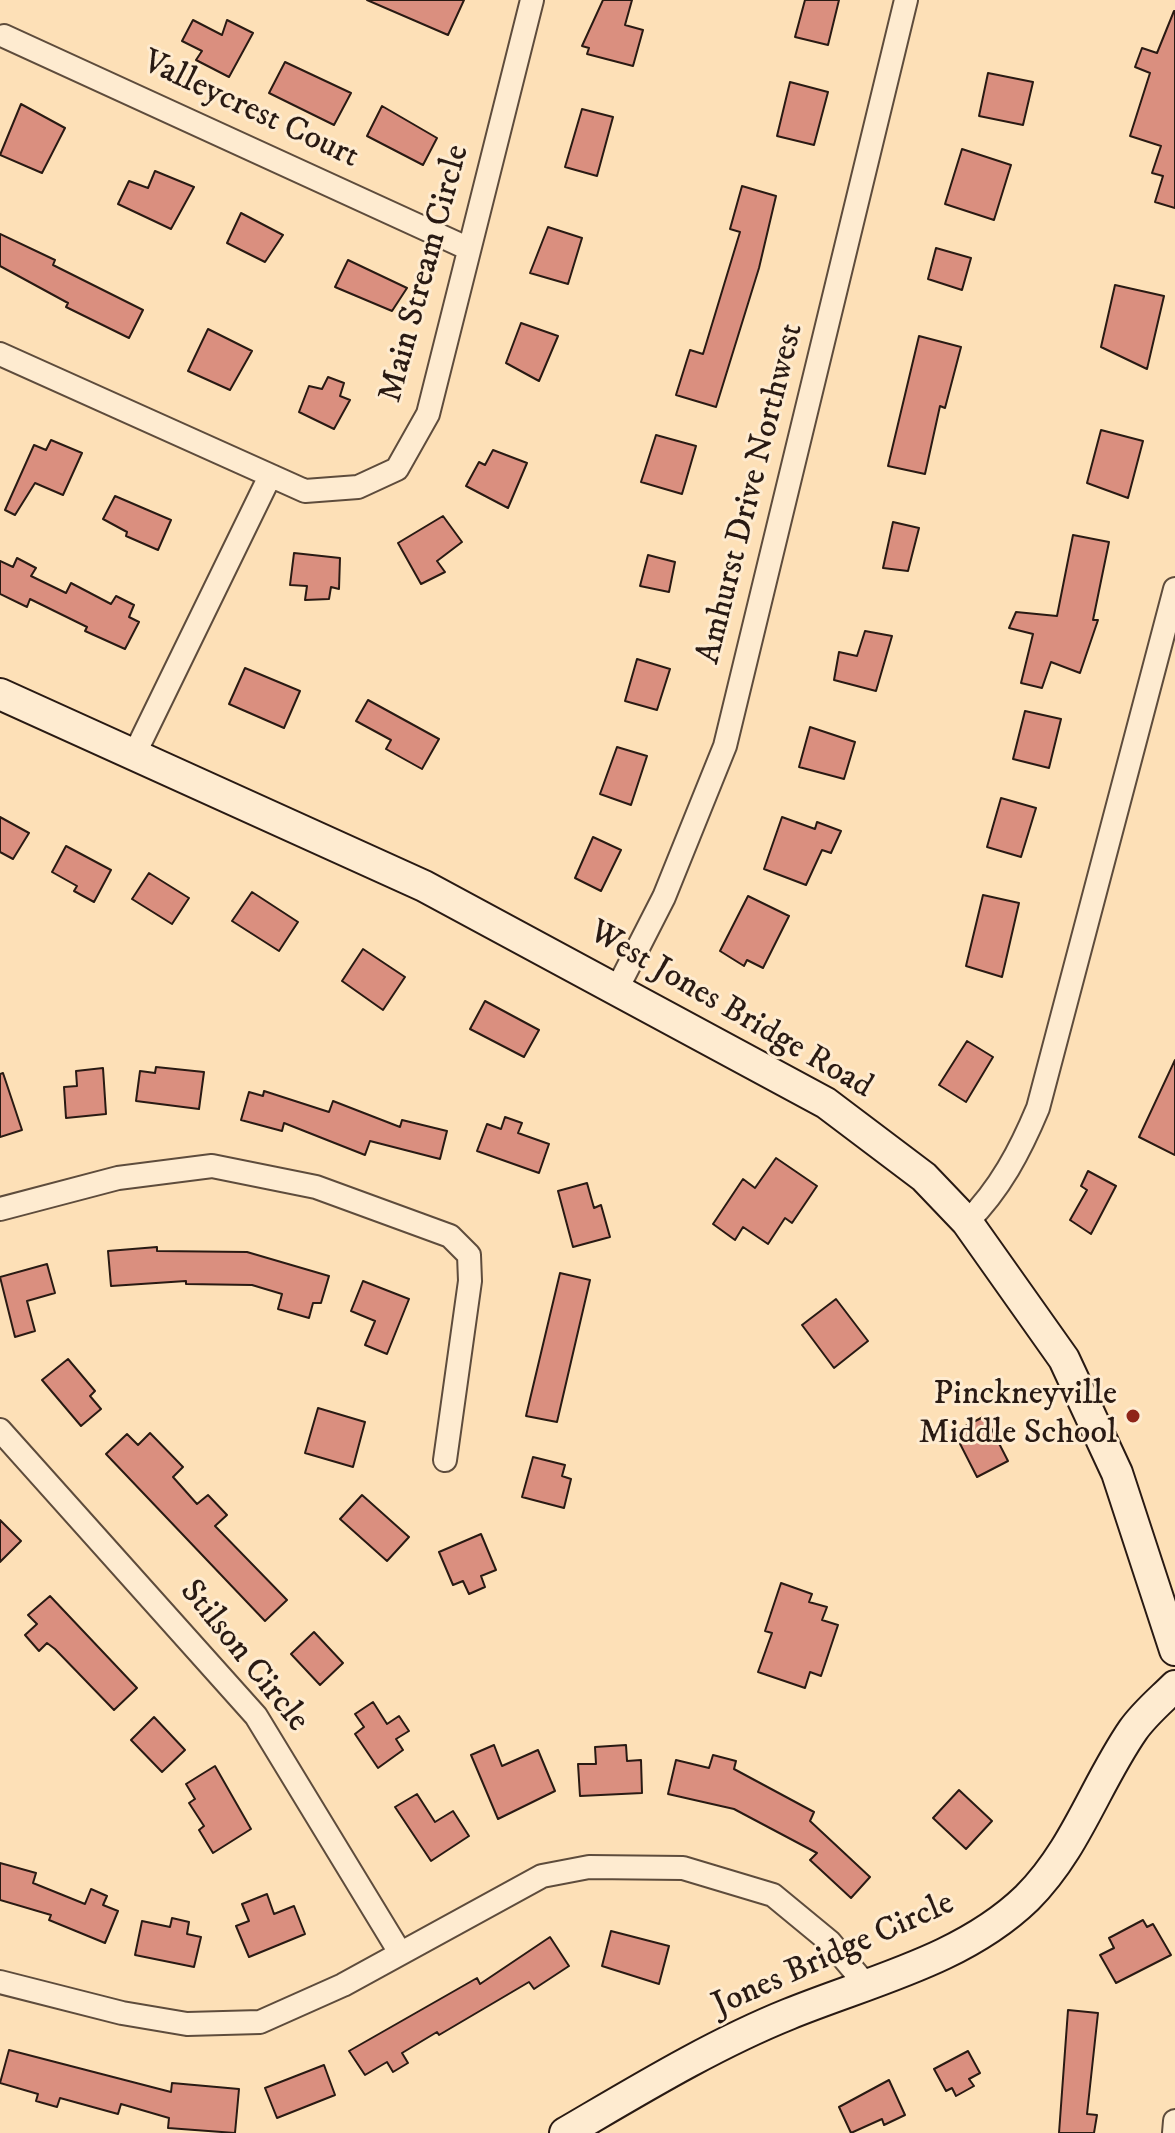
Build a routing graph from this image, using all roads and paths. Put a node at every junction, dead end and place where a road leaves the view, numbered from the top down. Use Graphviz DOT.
graph roads {
  1 [pos="532,0"];
  2 [pos="906,0"];
  3 [pos="4,36"];
  4 [pos="467,248"];
  5 [pos="0,354"];
  6 [pos="270,476"];
  7 [pos="1175,589"];
  8 [pos="0,694"];
  9 [pos="135,753"];
  10 [pos="618,987"];
  11 [pos="0,1209"];
  12 [pos="967,1222"];
  13 [pos="0,1430"];
  14 [pos="445,1460"];
  15 [pos="1175,1650"];
  16 [pos="1175,1686"];
  17 [pos="399,1951"];
  18 [pos="0,1982"];
  19 [pos="867,1986"];
  20 [pos="1175,2121"];
  21 [pos="565,2133"];
  22 [pos="1174,2133"];
  1 -- 4 [label="street, Main Stream Circle"];
  2 -- 10 [label="street, Amhurst Drive Northwest"];
  3 -- 4 [label="street, Valleycrest Court"];
  4 -- 6 [label="street, Main Stream Circle"];
  5 -- 6 [label="street, Main Stream Circle"];
  6 -- 9 [label="street"];
  7 -- 12 [label="street"];
  8 -- 9 [label="street, West Jones Bridge Road"];
  9 -- 10 [label="street, West Jones Bridge Road"];
  10 -- 12 [label="street, West Jones Bridge Road"];
  11 -- 14 [label="street"];
  12 -- 15 [label="street, West Jones Bridge Road"];
  13 -- 17 [label="street, Stilson Circle"];
  16 -- 19 [label="street, Jones Bridge Circle"];
  17 -- 18 [label="street"];
  17 -- 19 [label="street"];
  19 -- 21 [label="street, Jones Bridge Circle"];
  20 -- 22 [label="street"];
}
